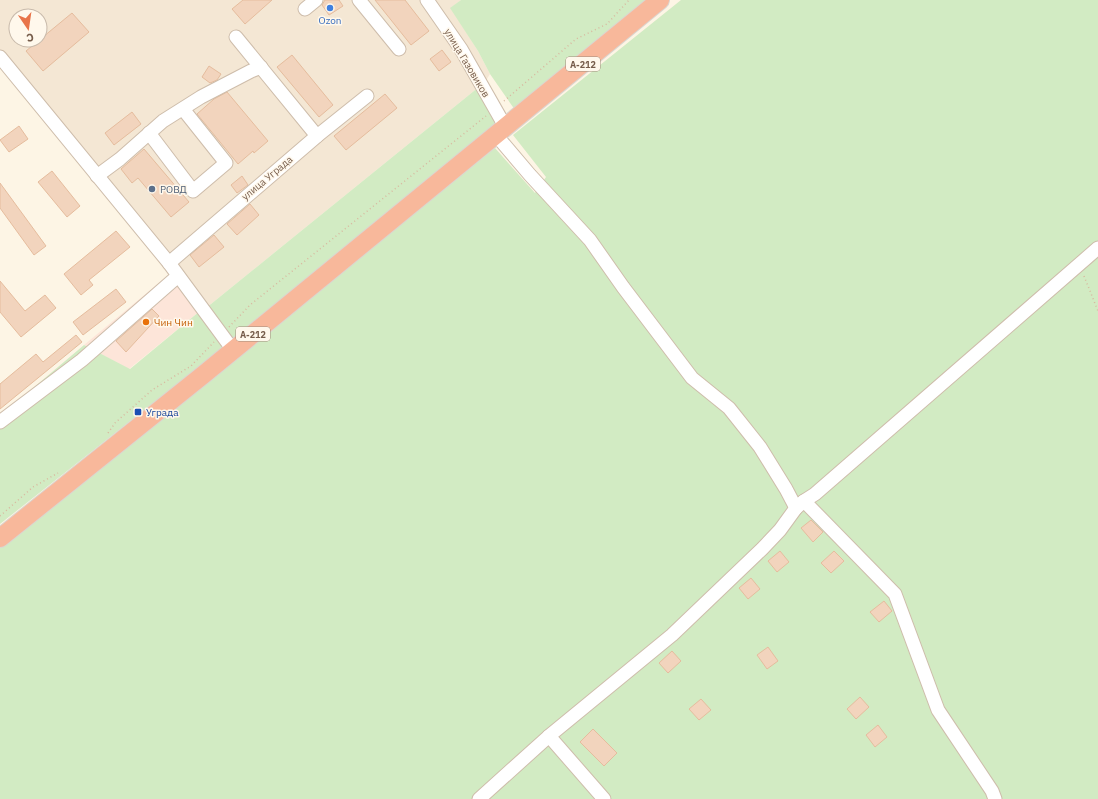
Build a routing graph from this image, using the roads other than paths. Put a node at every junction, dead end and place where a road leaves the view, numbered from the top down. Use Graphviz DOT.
graph roads {
  1 [pos="316,0"];
  2 [pos="358,0"];
  3 [pos="660,0"];
  4 [pos="433,2"];
  5 [pos="305,9"];
  6 [pos="236,37"];
  7 [pos="399,49"];
  8 [pos="0,57"];
  9 [pos="261,67"];
  10 [pos="367,96"];
  11 [pos="183,109"];
  12 [pos="501,131"];
  13 [pos="149,133"];
  14 [pos="317,136"];
  15 [pos="97,176"];
  16 [pos="1098,248"];
  17 [pos="169,263"];
  18 [pos="178,276"];
  19 [pos="233,350"];
  20 [pos="0,422"];
  21 [pos="800,505"];
  22 [pos="0,538"];
  23 [pos="549,736"];
  24 [pos="995,796"];
  25 [pos="479,799"];
  26 [pos="604,799"];
  1 -- 5 [label="street"];
  2 -- 7 [label="street"];
  3 -- 12 [label="highway, А-212"];
  4 -- 12 [label="street, улица Газовиков"];
  6 -- 9 [label="street"];
  8 -- 15 [label="street"];
  9 -- 11 [label="street"];
  9 -- 14 [label="street"];
  10 -- 14 [label="street, улица Уграда"];
  11 -- 13 [label="street"];
  11 -- 13 [label="street"];
  12 -- 19 [label="highway, А-212"];
  12 -- 21 [label="street, улица Газовиков"];
  13 -- 15 [label="street"];
  14 -- 17 [label="street, улица Уграда"];
  15 -- 17 [label="street"];
  16 -- 21 [label="street"];
  17 -- 18 [label="street"];
  18 -- 19 [label="street"];
  18 -- 20 [label="street"];
  19 -- 22 [label="highway, А-212"];
  21 -- 23 [label="street"];
  21 -- 24 [label="street, улица Газовиков"];
  23 -- 25 [label="street"];
  23 -- 26 [label="street"];
}
